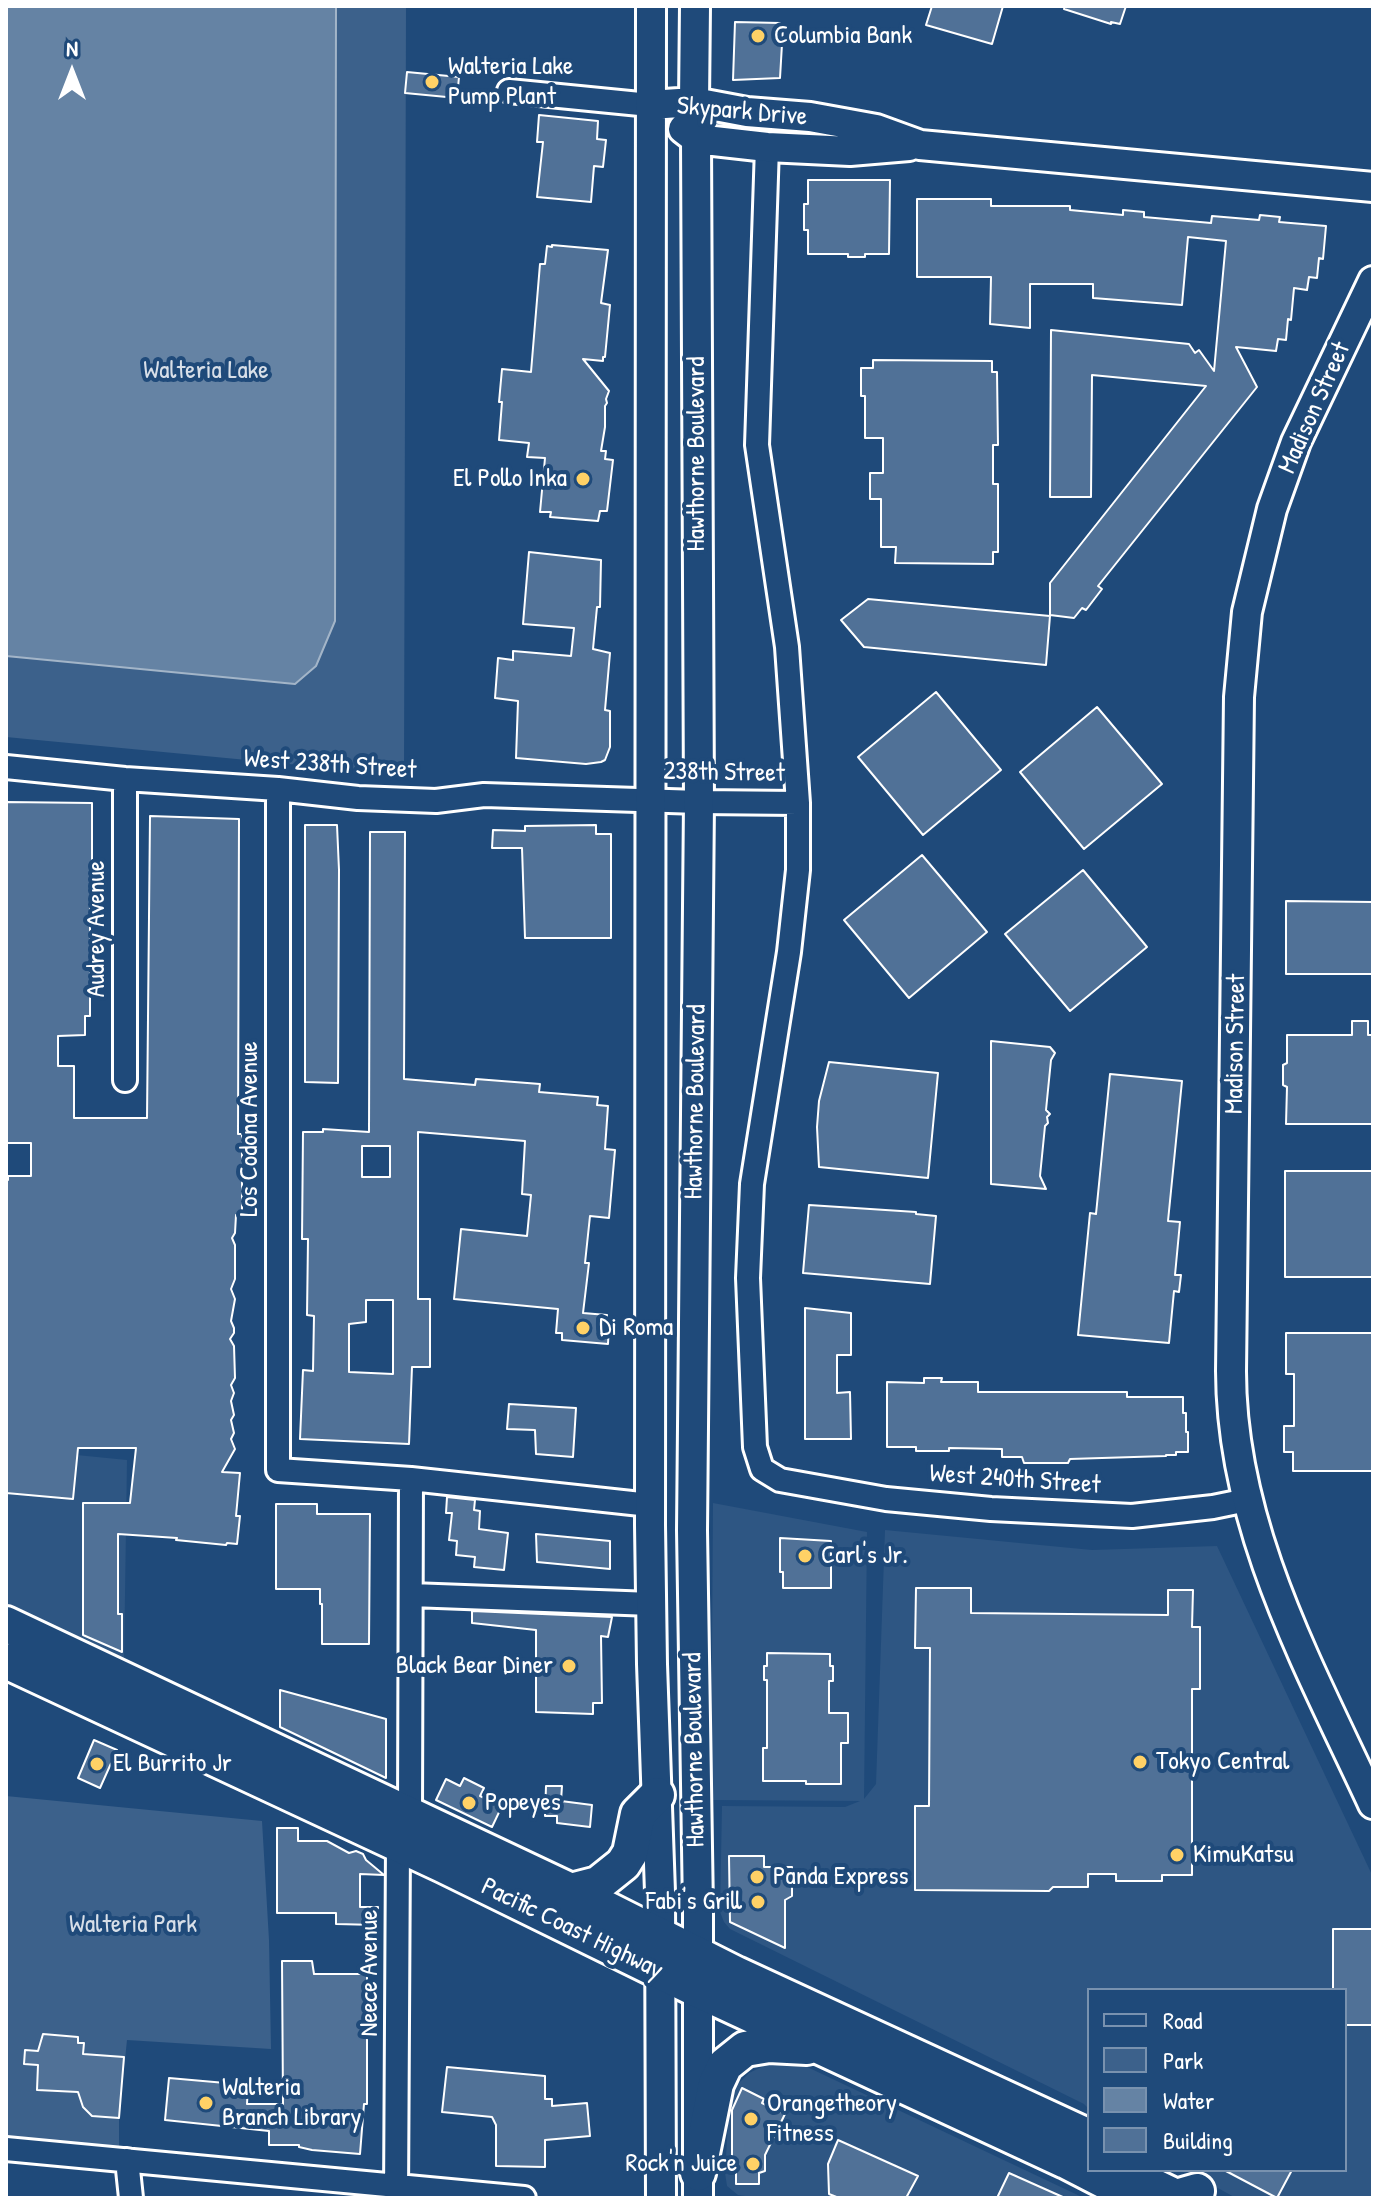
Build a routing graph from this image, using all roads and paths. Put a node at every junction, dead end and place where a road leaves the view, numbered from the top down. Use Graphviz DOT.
graph roads {
  1 [pos="651,6"];
  2 [pos="695,6"];
  3 [pos="509,91"];
  4 [pos="694,102"];
  5 [pos="650,105"];
  6 [pos="696,139"];
  7 [pos="915,146"];
  8 [pos="767,147"];
  9 [pos="1373,187"];
  10 [pos="1373,281"];
  11 [pos="6,767"];
  12 [pos="125,779"];
  13 [pos="278,789"];
  14 [pos="649,800"];
  15 [pos="699,802"];
  16 [pos="798,803"];
  17 [pos="125,1080"];
  18 [pos="411,1479"];
  19 [pos="1247,1500"];
  20 [pos="650,1505"];
  21 [pos="411,1595"];
  22 [pos="652,1604"];
  23 [pos="6,1624"];
  24 [pos="6,1661"];
  25 [pos="657,1795"];
  26 [pos="1373,1804"];
  27 [pos="404,1829"];
  28 [pos="571,1891"];
  29 [pos="660,1936"];
  30 [pos="698,1955"];
  31 [pos="660,1972"];
  32 [pos="698,1990"];
  33 [pos="822,2048"];
  34 [pos="6,2149"];
  35 [pos="1081,2152"];
  36 [pos="127,2160"];
  37 [pos="1106,2172"];
  38 [pos="1123,2172"];
  39 [pos="1162,2172"];
  40 [pos="698,2186"];
  41 [pos="396,2192"];
  42 [pos="1203,2195"];
  43 [pos="131,2198"];
  44 [pos="524,2198"];
  45 [pos="661,2198"];
  46 [pos="1138,2198"];
  1 -- 5 [label="main road, Hawthorne Boulevard"];
  2 -- 4 [label="main road, Hawthorne Boulevard"];
  3 -- 5 [label="street"];
  4 -- 5 [label="main road, Skypark Drive"];
  4 -- 6 [label="main road, Hawthorne Boulevard"];
  4 -- 7 [label="main road, Skypark Drive"];
  5 -- 6 [label="main road, Skypark Drive"];
  5 -- 14 [label="main road, Hawthorne Boulevard"];
  6 -- 8 [label="main road, Skypark Drive"];
  6 -- 15 [label="main road, Hawthorne Boulevard"];
  7 -- 8 [label="main road, Skypark Drive"];
  7 -- 9 [label="main road, Skypark Drive"];
  8 -- 16 [label="street"];
  10 -- 19 [label="main road, Madison Street"];
  11 -- 12 [label="street, West 238th Street"];
  12 -- 13 [label="street, West 238th Street"];
  12 -- 17 [label="street, Audrey Avenue"];
  13 -- 14 [label="street, West 238th Street"];
  13 -- 18 [label="street, Los Codona Avenue"];
  14 -- 15 [label="street, 238th Street"];
  14 -- 20 [label="main road, Hawthorne Boulevard"];
  15 -- 16 [label="street, 238th Street"];
  15 -- 30 [label="main road, Hawthorne Boulevard"];
  16 -- 19 [label="street, West 240th Street"];
  18 -- 20 [label="street"];
  18 -- 21 [label="street, Neece Avenue"];
  19 -- 26 [label="main road, Madison Street"];
  20 -- 22 [label="main road, Hawthorne Boulevard"];
  21 -- 22 [label="street"];
  21 -- 27 [label="street, Neece Avenue"];
  22 -- 25 [label="main road, Hawthorne Boulevard"];
  23 -- 27 [label="highway, Pacific Coast Highway"];
  24 -- 27 [label="highway, Pacific Coast Highway"];
  25 -- 28 [label="highway"];
  25 -- 29 [label="main road, Hawthorne Boulevard"];
  27 -- 28 [label="highway, Pacific Coast Highway"];
  27 -- 31 [label="highway, Pacific Coast Highway"];
  27 -- 41 [label="street, Neece Avenue"];
  28 -- 29 [label="highway, Pacific Coast Highway"];
  29 -- 30 [label="highway, Pacific Coast Highway"];
  29 -- 31 [label="main road, Hawthorne Boulevard"];
  30 -- 32 [label="main road, Hawthorne Boulevard"];
  30 -- 35 [label="highway, Pacific Coast Highway"];
  31 -- 32 [label="highway, Pacific Coast Highway"];
  31 -- 45 [label="main road, Hawthorne Boulevard"];
  32 -- 33 [label="highway, Pacific Coast Highway"];
  32 -- 40 [label="main road, Hawthorne Boulevard"];
  33 -- 35 [label="highway, Pacific Coast Highway"];
  33 -- 40 [label="highway"];
  34 -- 36 [label="street"];
  36 -- 41 [label="street"];
  36 -- 43 [label="street"];
  37 -- 46 [label="highway, Pacific Coast Highway"];
  38 -- 42 [label="highway"];
  39 -- 42 [label="highway"];
  41 -- 44 [label="street"];
}
